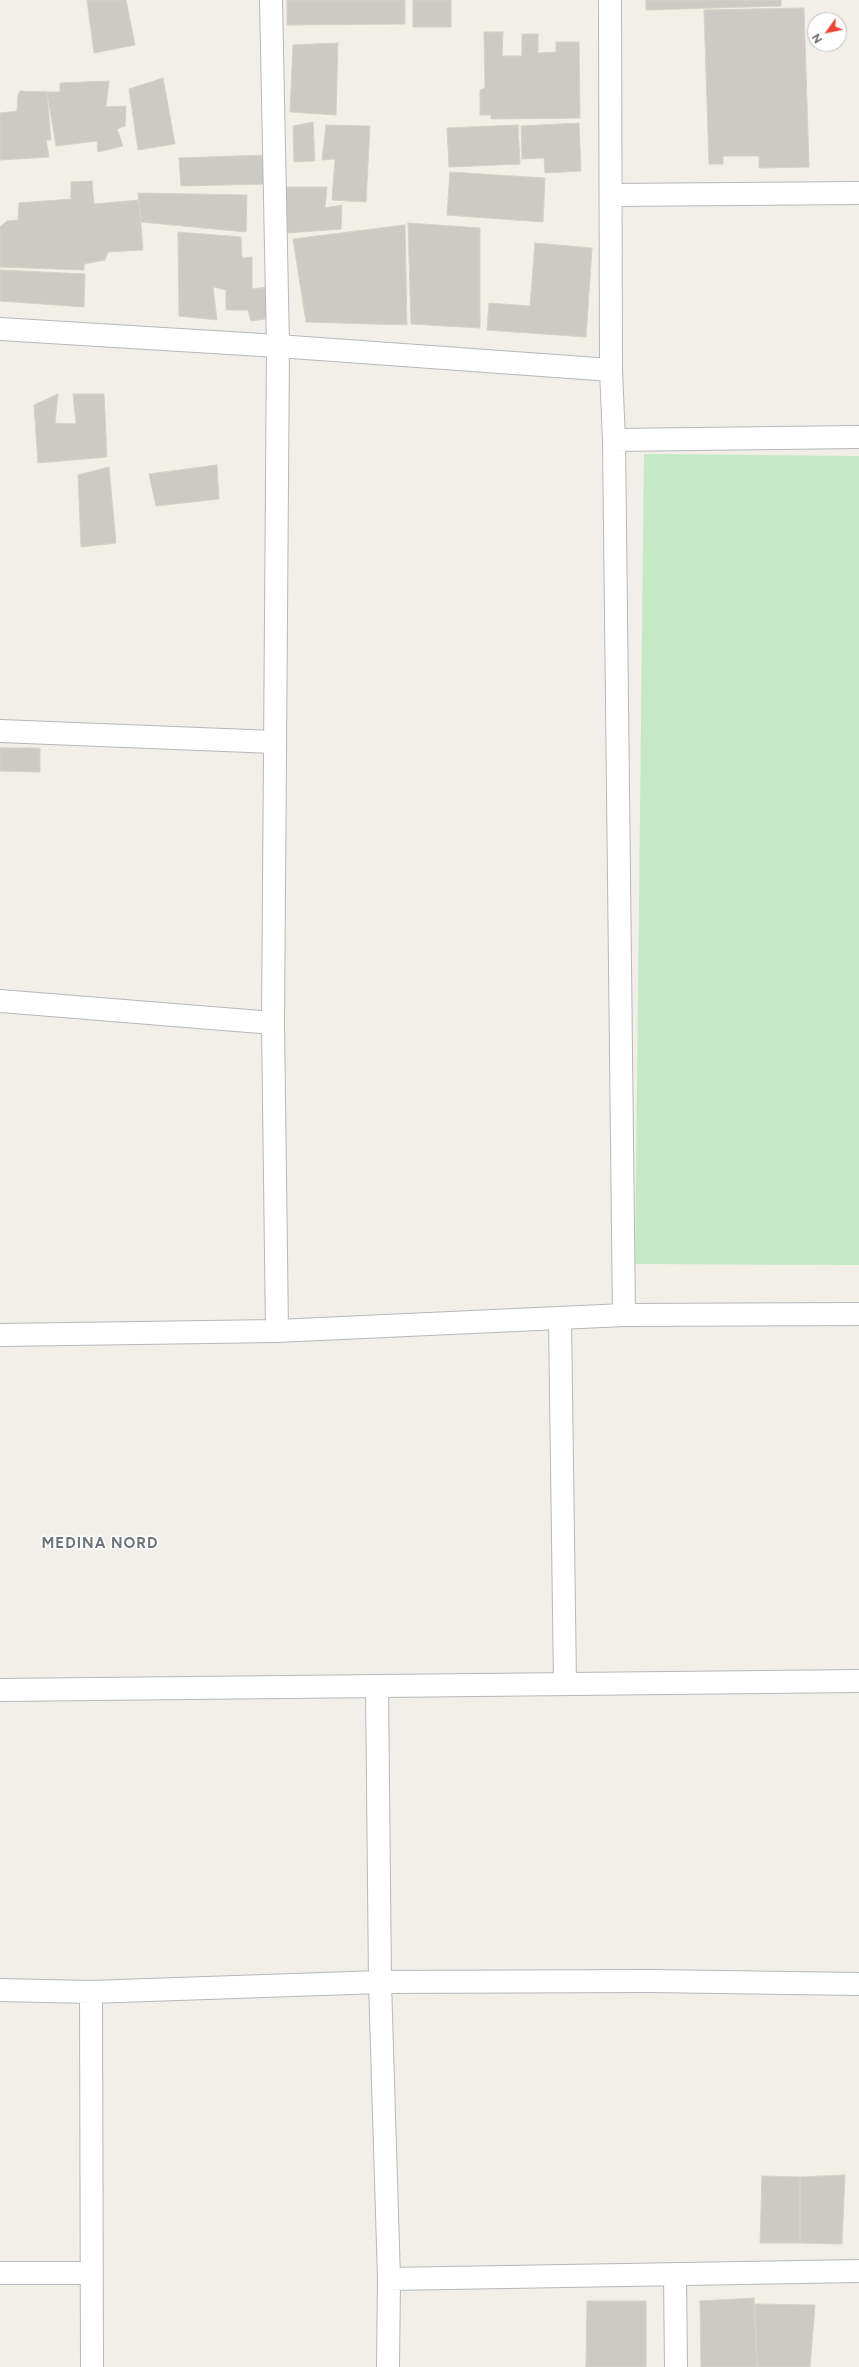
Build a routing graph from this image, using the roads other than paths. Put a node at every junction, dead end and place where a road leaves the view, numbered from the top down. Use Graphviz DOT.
graph roads {
  1 [pos="271,0"];
  2 [pos="610,0"];
  3 [pos="859,193"];
  4 [pos="612,195"];
  5 [pos="0,329"];
  6 [pos="278,346"];
  7 [pos="611,370"];
  8 [pos="859,437"];
  9 [pos="614,440"];
  10 [pos="0,731"];
  11 [pos="274,742"];
  12 [pos="0,1001"];
  13 [pos="274,1023"];
  14 [pos="859,1314"];
  15 [pos="624,1315"];
  16 [pos="560,1318"];
  17 [pos="277,1331"];
  18 [pos="0,1335"];
  19 [pos="859,1681"];
  20 [pos="565,1684"];
  21 [pos="377,1686"];
  22 [pos="0,1690"];
  23 [pos="380,1982"];
  24 [pos="859,1984"];
  25 [pos="0,1990"];
  26 [pos="91,1992"];
  27 [pos="859,2271"];
  28 [pos="0,2273"];
  29 [pos="90,2273"];
  30 [pos="675,2274"];
  31 [pos="389,2279"];
  32 [pos="92,2367"];
  33 [pos="388,2367"];
  34 [pos="676,2367"];
  1 -- 6 [label="street"];
  2 -- 4 [label="street"];
  3 -- 4 [label="street"];
  4 -- 7 [label="street"];
  5 -- 6 [label="street"];
  6 -- 7 [label="street"];
  6 -- 11 [label="street"];
  7 -- 9 [label="street"];
  8 -- 9 [label="street"];
  9 -- 15 [label="street"];
  10 -- 11 [label="street"];
  11 -- 13 [label="street"];
  12 -- 13 [label="street"];
  13 -- 17 [label="street"];
  14 -- 15 [label="street"];
  15 -- 16 [label="street"];
  16 -- 17 [label="street"];
  16 -- 20 [label="street"];
  17 -- 18 [label="street"];
  19 -- 20 [label="street"];
  20 -- 21 [label="street"];
  21 -- 22 [label="street"];
  21 -- 23 [label="street"];
  23 -- 24 [label="street"];
  23 -- 26 [label="street"];
  23 -- 31 [label="street"];
  25 -- 26 [label="street"];
  26 -- 29 [label="street"];
  27 -- 30 [label="street"];
  28 -- 29 [label="street"];
  29 -- 32 [label="street"];
  30 -- 31 [label="street"];
  30 -- 34 [label="street"];
  31 -- 33 [label="street"];
}
